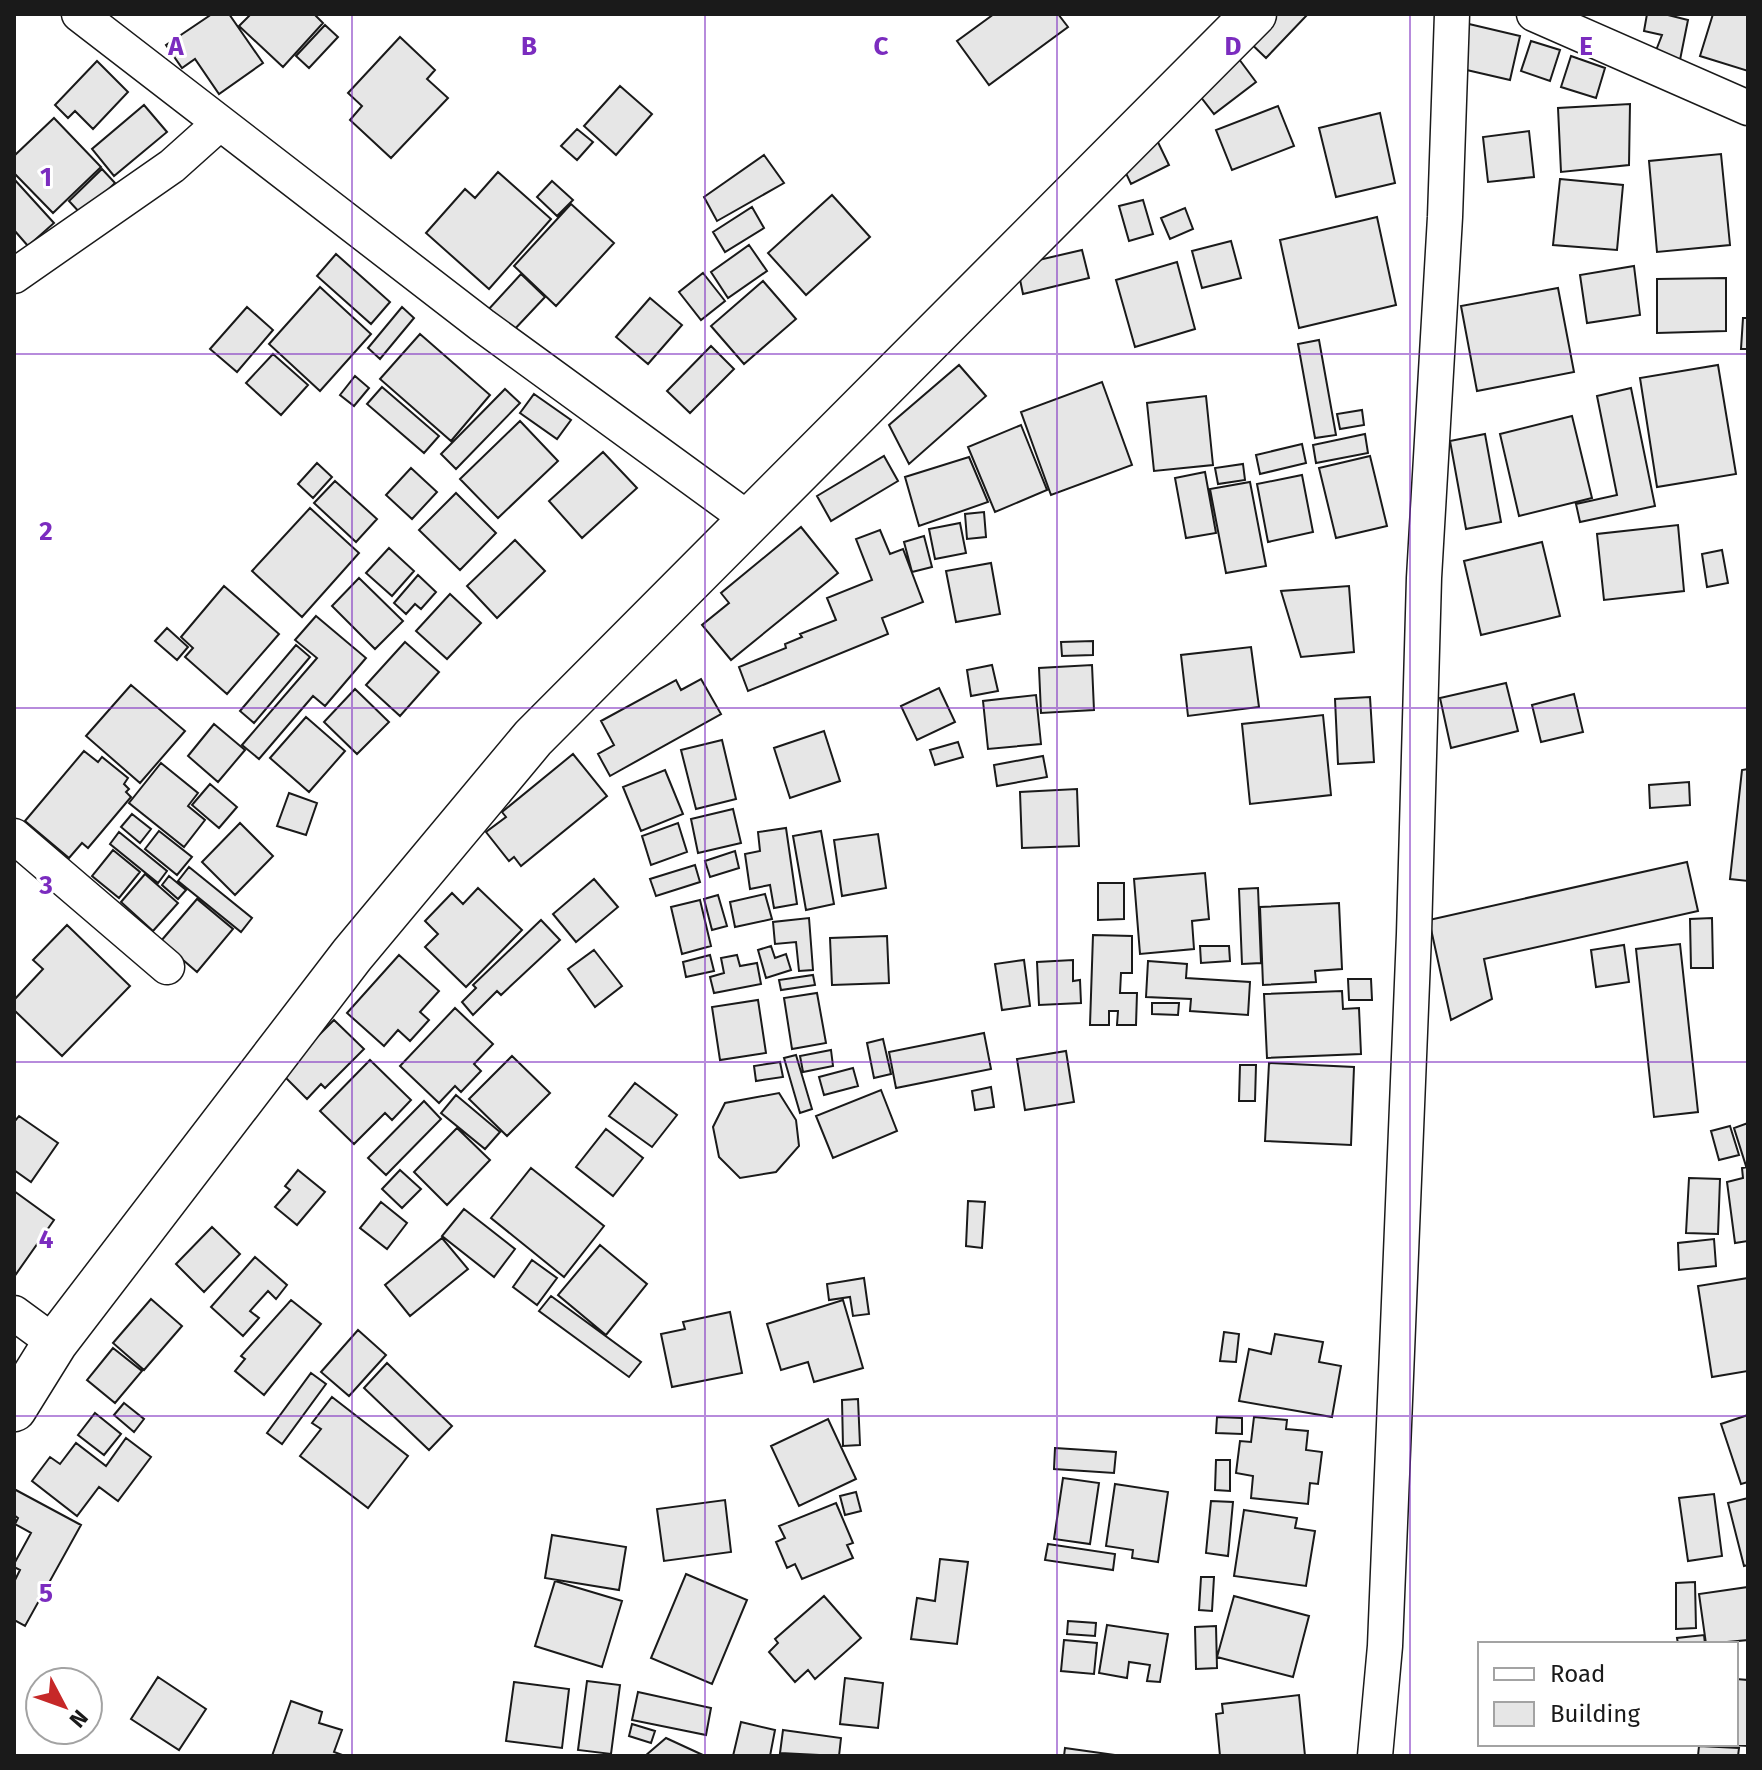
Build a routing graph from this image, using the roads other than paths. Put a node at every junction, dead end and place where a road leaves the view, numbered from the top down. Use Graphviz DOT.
graph roads {
  1 [pos="79,14"];
  2 [pos="1254,14"];
  3 [pos="1452,14"];
  4 [pos="1534,14"];
  5 [pos="1748,108"];
  6 [pos="220,123"];
  7 [pos="14,276"];
  8 [pos="751,521"];
  9 [pos="14,836"];
  10 [pos="167,967"];
  11 [pos="14,1313"];
  12 [pos="55,1343"];
  13 [pos="14,1409"];
  14 [pos="1375,1756"];
  1 -- 6 [label="street"];
  2 -- 8 [label="main road"];
  3 -- 14 [label="street"];
  4 -- 5 [label="street"];
  6 -- 7 [label="street"];
  6 -- 8 [label="street"];
  8 -- 12 [label="main road"];
  9 -- 10 [label="street"];
  11 -- 12 [label="street"];
  12 -- 13 [label="main road"];
}
